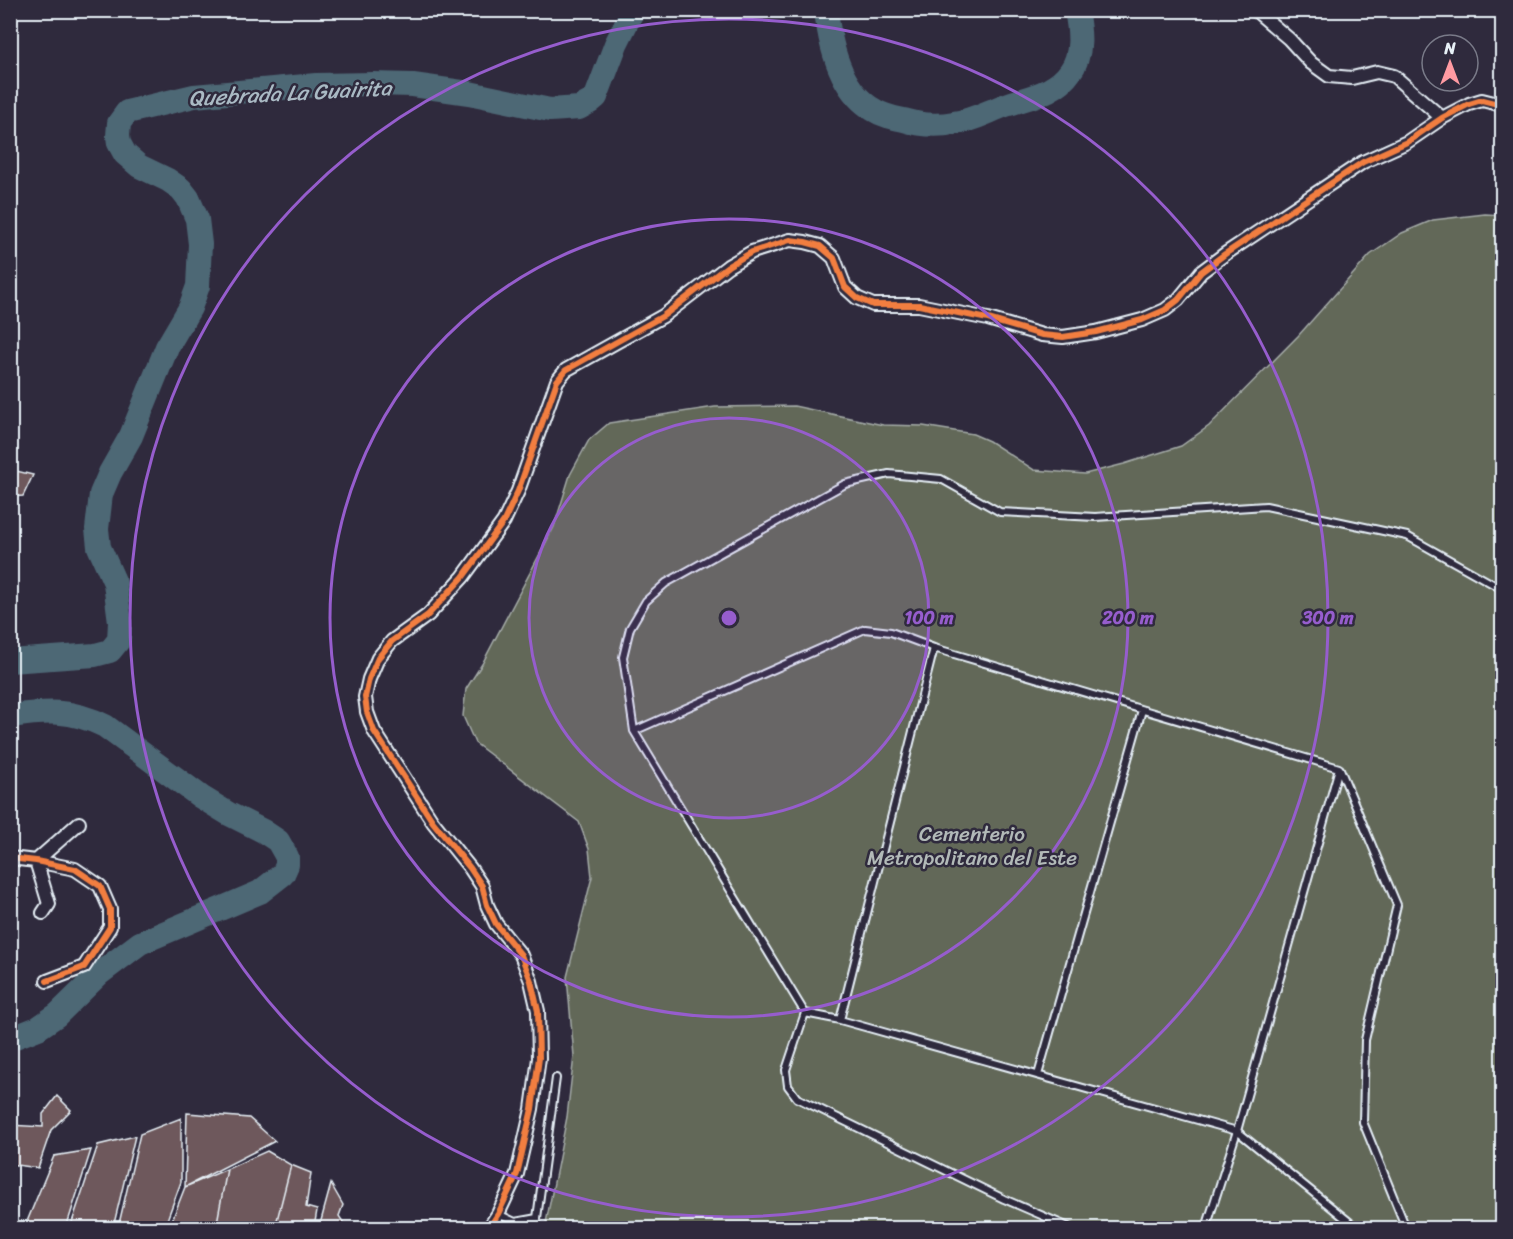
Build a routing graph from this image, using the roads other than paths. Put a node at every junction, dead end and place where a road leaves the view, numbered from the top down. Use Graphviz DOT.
graph roads {
  1 [pos="1256,10"];
  2 [pos="1503,105"];
  3 [pos="1442,118"];
  4 [pos="1503,595"];
  5 [pos="934,648"];
  6 [pos="1142,710"];
  7 [pos="634,731"];
  8 [pos="1340,768"];
  9 [pos="79,823"];
  10 [pos="10,858"];
  11 [pos="36,861"];
  12 [pos="44,913"];
  13 [pos="46,981"];
  14 [pos="805,1013"];
  15 [pos="840,1020"];
  16 [pos="1038,1075"];
  17 [pos="556,1078"];
  18 [pos="1237,1131"];
  19 [pos="498,1214"];
  20 [pos="537,1218"];
  21 [pos="489,1228"];
  22 [pos="538,1228"];
  23 [pos="1071,1228"];
  24 [pos="1206,1228"];
  25 [pos="1357,1228"];
  26 [pos="1406,1228"];
  1 -- 3 [label="street"];
  2 -- 3 [label="street"];
  3 -- 19 [label="street"];
  4 -- 7 [label="lane"];
  5 -- 6 [label="lane"];
  5 -- 7 [label="lane"];
  5 -- 15 [label="lane"];
  6 -- 8 [label="lane"];
  6 -- 16 [label="lane"];
  7 -- 14 [label="lane"];
  8 -- 18 [label="lane"];
  8 -- 26 [label="lane"];
  9 -- 11 [label="street"];
  10 -- 11 [label="street"];
  11 -- 12 [label="street"];
  11 -- 13 [label="street"];
  14 -- 15 [label="lane"];
  14 -- 23 [label="lane"];
  15 -- 16 [label="lane"];
  16 -- 18 [label="lane"];
  17 -- 20 [label="lane"];
  18 -- 24 [label="lane"];
  18 -- 25 [label="lane"];
  19 -- 20 [label="lane"];
  19 -- 21 [label="street"];
  20 -- 22 [label="lane"];
}
